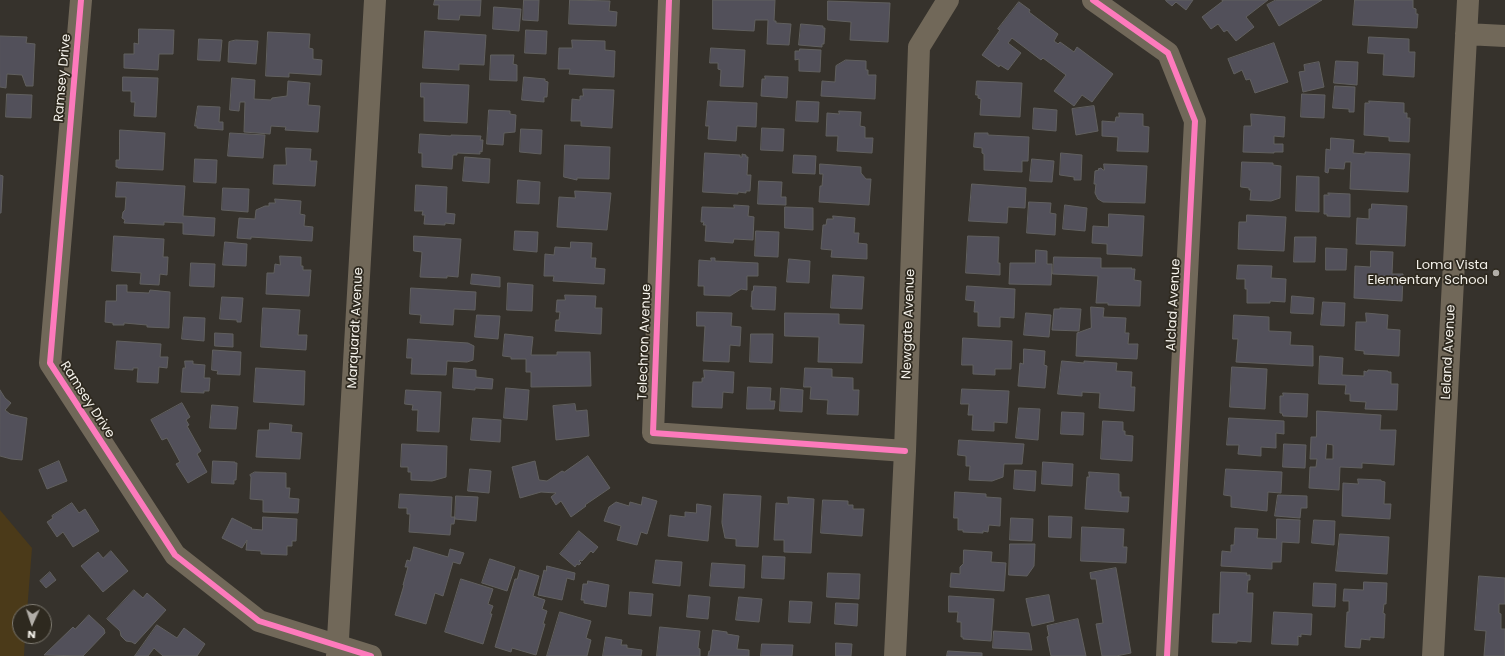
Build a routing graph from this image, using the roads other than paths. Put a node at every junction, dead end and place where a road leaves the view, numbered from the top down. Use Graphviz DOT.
graph roads {
  1 [pos="80,0"];
  2 [pos="375,0"];
  3 [pos="669,0"];
  4 [pos="948,0"];
  5 [pos="1093,0"];
  6 [pos="1468,0"];
  7 [pos="1466,34"];
  8 [pos="1505,36"];
  9 [pos="905,451"];
  10 [pos="337,651"];
  11 [pos="371,656"];
  12 [pos="895,656"];
  13 [pos="1167,656"];
  14 [pos="1433,656"];
  1 -- 10 [label="street, Ramsey Drive"];
  2 -- 10 [label="street, Marquardt Avenue"];
  3 -- 9 [label="street, Telechron Avenue"];
  4 -- 9 [label="street, Newgate Avenue"];
  5 -- 13 [label="street, Alclad Avenue"];
  6 -- 7 [label="street, Leland Avenue"];
  7 -- 8 [label="street"];
  7 -- 14 [label="street, Leland Avenue"];
  9 -- 12 [label="street, Newgate Avenue"];
  10 -- 11 [label="street, Ramsey Drive"];
}
